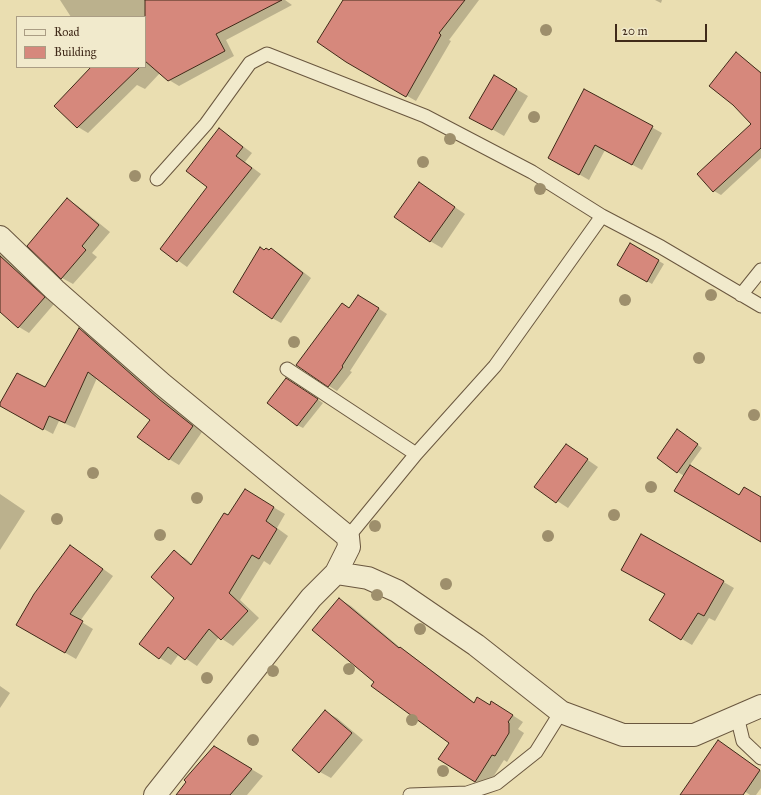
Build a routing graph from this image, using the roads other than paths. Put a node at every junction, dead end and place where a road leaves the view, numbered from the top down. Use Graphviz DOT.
graph roads {
  1 [pos="157,179"];
  2 [pos="602,216"];
  3 [pos="0,237"];
  4 [pos="761,270"];
  5 [pos="741,295"];
  6 [pos="761,306"];
  7 [pos="287,369"];
  8 [pos="416,454"];
  9 [pos="348,537"];
  10 [pos="336,573"];
  11 [pos="761,706"];
  12 [pos="561,712"];
  13 [pos="737,716"];
  14 [pos="761,758"];
  15 [pos="410,794"];
  16 [pos="155,795"];
  1 -- 2 [label="lane"];
  2 -- 5 [label="lane"];
  2 -- 8 [label="lane"];
  3 -- 9 [label="street"];
  4 -- 5 [label="lane"];
  5 -- 6 [label="lane"];
  7 -- 8 [label="lane"];
  8 -- 9 [label="lane"];
  9 -- 10 [label="street"];
  10 -- 12 [label="street"];
  10 -- 16 [label="street"];
  11 -- 13 [label="street"];
  12 -- 13 [label="street"];
  12 -- 15 [label="lane"];
  13 -- 14 [label="lane"];
}
